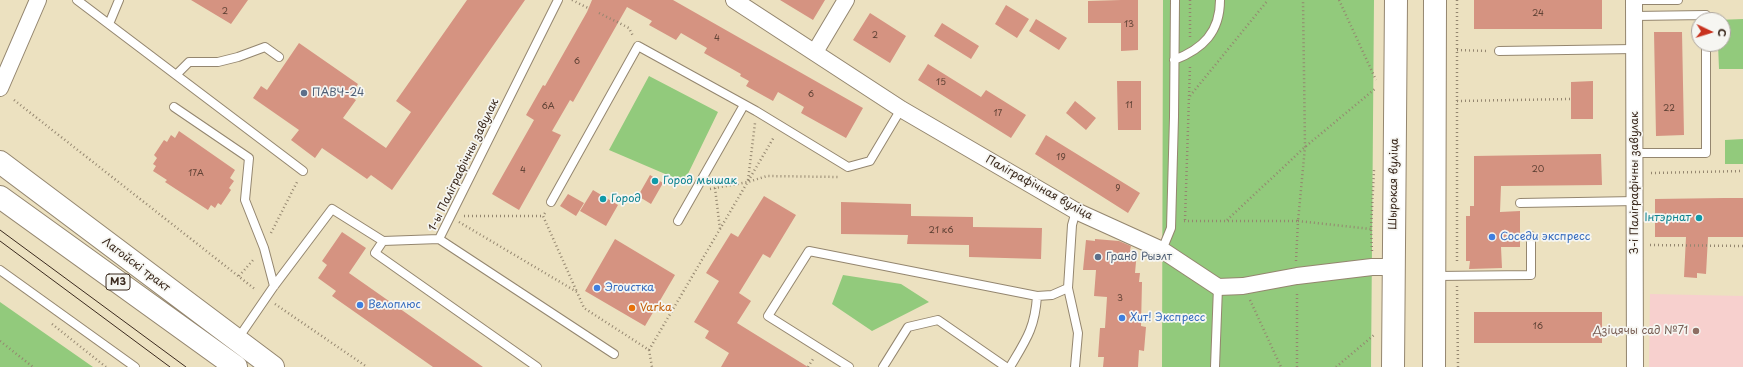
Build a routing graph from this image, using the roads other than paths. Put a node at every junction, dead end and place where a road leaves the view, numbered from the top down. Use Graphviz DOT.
graph roads {
  1 [pos="38,0"];
  2 [pos="77,0"];
  3 [pos="119,0"];
  4 [pos="558,0"];
  5 [pos="734,0"];
  6 [pos="846,0"];
  7 [pos="1175,0"];
  8 [pos="1220,0"];
  9 [pos="1396,0"];
  10 [pos="1435,0"];
  11 [pos="1642,0"];
  12 [pos="1678,0"];
  13 [pos="1634,8"];
  14 [pos="1691,14"];
  15 [pos="109,24"];
  16 [pos="1634,49"];
  17 [pos="1499,51"];
  18 [pos="815,52"];
  19 [pos="1706,52"];
  20 [pos="279,56"];
  21 [pos="1174,60"];
  22 [pos="176,75"];
  23 [pos="0,88"];
  24 [pos="744,105"];
  25 [pos="174,107"];
  26 [pos="901,109"];
  27 [pos="1635,153"];
  28 [pos="0,162"];
  29 [pos="303,171"];
  30 [pos="0,197"];
  31 [pos="1636,201"];
  32 [pos="551,202"];
  33 [pos="1520,203"];
  34 [pos="1076,211"];
  35 [pos="678,221"];
  36 [pos="1531,236"];
  37 [pos="439,238"];
  38 [pos="383,242"];
  39 [pos="1162,250"];
  40 [pos="1394,267"];
  41 [pos="0,270"];
  42 [pos="1435,276"];
  43 [pos="274,286"];
  44 [pos="1068,288"];
  45 [pos="1218,288"];
  46 [pos="1037,296"];
  47 [pos="236,341"];
  48 [pos="614,354"];
  49 [pos="135,367"];
  50 [pos="236,367"];
  51 [pos="273,367"];
  52 [pos="537,367"];
  53 [pos="849,367"];
  54 [pos="883,367"];
  55 [pos="1006,367"];
  56 [pos="1010,367"];
  57 [pos="1075,367"];
  58 [pos="1215,367"];
  59 [pos="1393,367"];
  60 [pos="1434,367"];
  61 [pos="1635,367"];
  1 -- 23 [label="street"];
  2 -- 15 [label="lane"];
  3 -- 15 [label="lane"];
  4 -- 37 [label="lane, 1-ы Паліграфічны завулак"];
  5 -- 18 [label="street, Паліграфічная вуліца"];
  6 -- 18 [label="street"];
  7 -- 21 [label="lane"];
  8 -- 21 [label="lane"];
  9 -- 40 [label="main road, Шырокая вуліца"];
  10 -- 42 [label="main road"];
  11 -- 12 [label="lane"];
  13 -- 14 [label="lane"];
  13 -- 16 [label="street, 3-і Паліграфічны завулак"];
  15 -- 22 [label="lane"];
  16 -- 17 [label="lane"];
  16 -- 27 [label="street, 3-і Паліграфічны завулак"];
  18 -- 26 [label="street, Паліграфічная вуліца"];
  19 -- 27 [label="lane"];
  20 -- 22 [label="lane"];
  21 -- 39 [label="lane"];
  22 -- 29 [label="lane"];
  24 -- 26 [label="lane"];
  24 -- 32 [label="lane"];
  24 -- 35 [label="lane"];
  25 -- 43 [label="lane"];
  26 -- 34 [label="street, Паліграфічная вуліца"];
  27 -- 31 [label="street, 3-і Паліграфічны завулак"];
  28 -- 47 [label="main road, Лагойскі тракт / М3"];
  30 -- 50 [label="main road, М3"];
  31 -- 33 [label="lane"];
  31 -- 61 [label="street, 3-і Паліграфічны завулак"];
  34 -- 39 [label="street, Паліграфічная вуліца"];
  34 -- 44 [label="lane"];
  36 -- 42 [label="lane"];
  37 -- 38 [label="lane"];
  37 -- 48 [label="lane, 1-ы Паліграфічны завулак"];
  38 -- 43 [label="lane"];
  38 -- 52 [label="lane"];
  39 -- 45 [label="street, Паліграфічная вуліца"];
  40 -- 45 [label="street"];
  40 -- 59 [label="main road, Шырокая вуліца"];
  41 -- 49 [label="lane"];
  42 -- 60 [label="main road"];
  43 -- 47 [label="lane"];
  44 -- 46 [label="lane"];
  44 -- 57 [label="lane"];
  45 -- 58 [label="lane"];
  46 -- 53 [label="lane"];
  46 -- 56 [label="lane"];
  47 -- 51 [label="main road, Лагойскі тракт / М3"];
  54 -- 55 [label="lane"];
}
